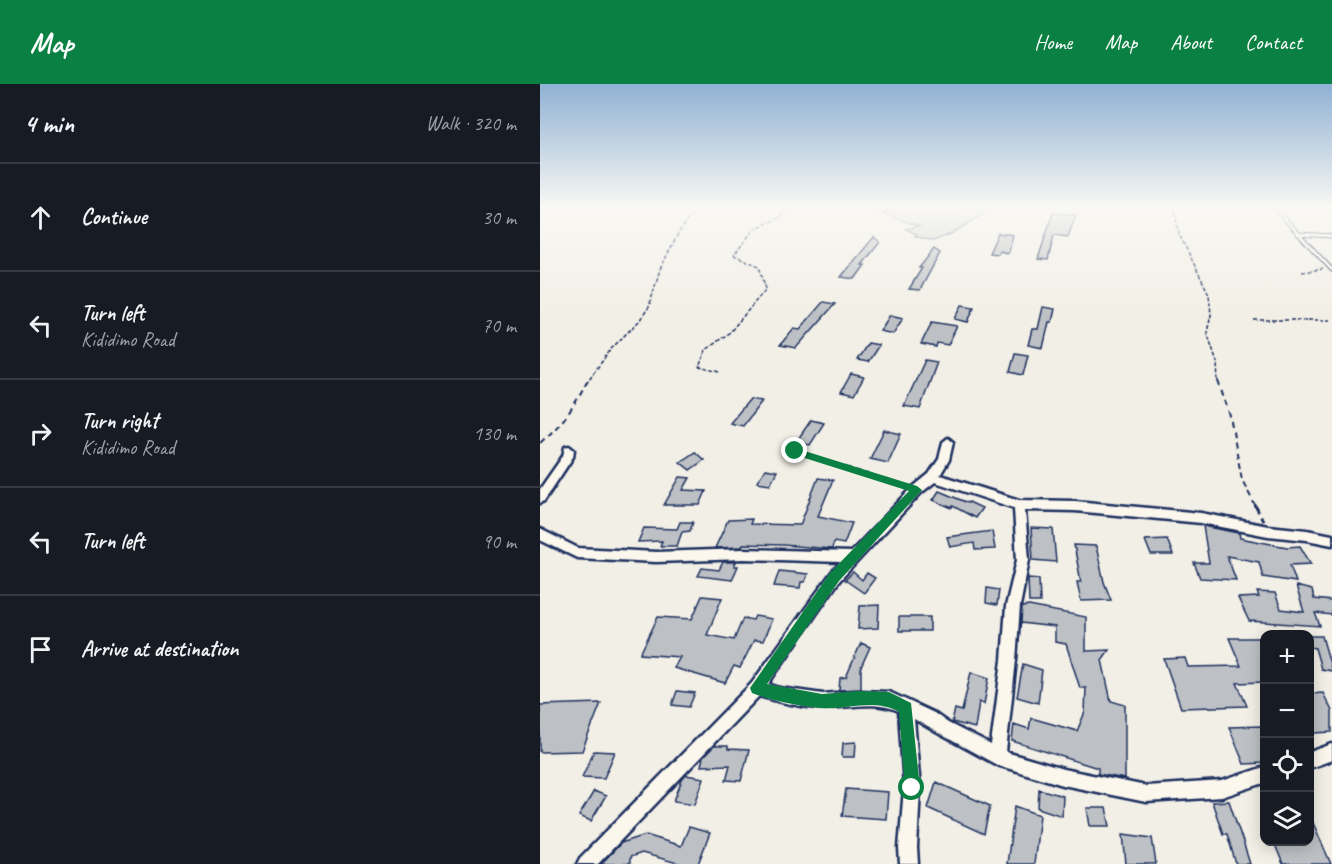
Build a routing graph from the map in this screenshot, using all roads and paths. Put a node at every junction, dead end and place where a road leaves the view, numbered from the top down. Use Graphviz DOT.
graph roads {
  1 [pos="673,243"];
  2 [pos="743,243"];
  3 [pos="1184,243"];
  4 [pos="1307,243"];
  5 [pos="1331,269"];
  6 [pos="1302,273"];
  7 [pos="1254,320"];
  8 [pos="1332,320"];
  9 [pos="720,372"];
  10 [pos="540,442"];
  11 [pos="948,442"];
  12 [pos="569,450"];
  13 [pos="795,451"];
  14 [pos="933,477"];
  15 [pos="917,490"];
  16 [pos="540,498"];
  17 [pos="1019,505"];
  18 [pos="1268,531"];
  19 [pos="540,534"];
  20 [pos="1332,540"];
  21 [pos="851,557"];
  22 [pos="757,688"];
  23 [pos="906,708"];
  24 [pos="1332,752"];
  25 [pos="997,757"];
  26 [pos="1314,759"];
  27 [pos="1260,776"];
  28 [pos="585,864"];
  29 [pos="909,864"];
  1 -- 10 [label="path"];
  2 -- 9 [label="path"];
  3 -- 18 [label="path"];
  4 -- 5 [label="lane"];
  5 -- 6 [label="path"];
  7 -- 8 [label="path"];
  11 -- 14 [label="street"];
  12 -- 16 [label="street"];
  13 -- 15 [label="path"];
  14 -- 15 [label="street"];
  14 -- 17 [label="street"];
  15 -- 21 [label="street"];
  17 -- 18 [label="street"];
  17 -- 25 [label="street"];
  18 -- 20 [label="street"];
  19 -- 21 [label="street"];
  21 -- 22 [label="street"];
  22 -- 23 [label="street"];
  22 -- 28 [label="street"];
  23 -- 25 [label="street"];
  23 -- 29 [label="street"];
  24 -- 26 [label="street"];
  25 -- 27 [label="street"];
}
